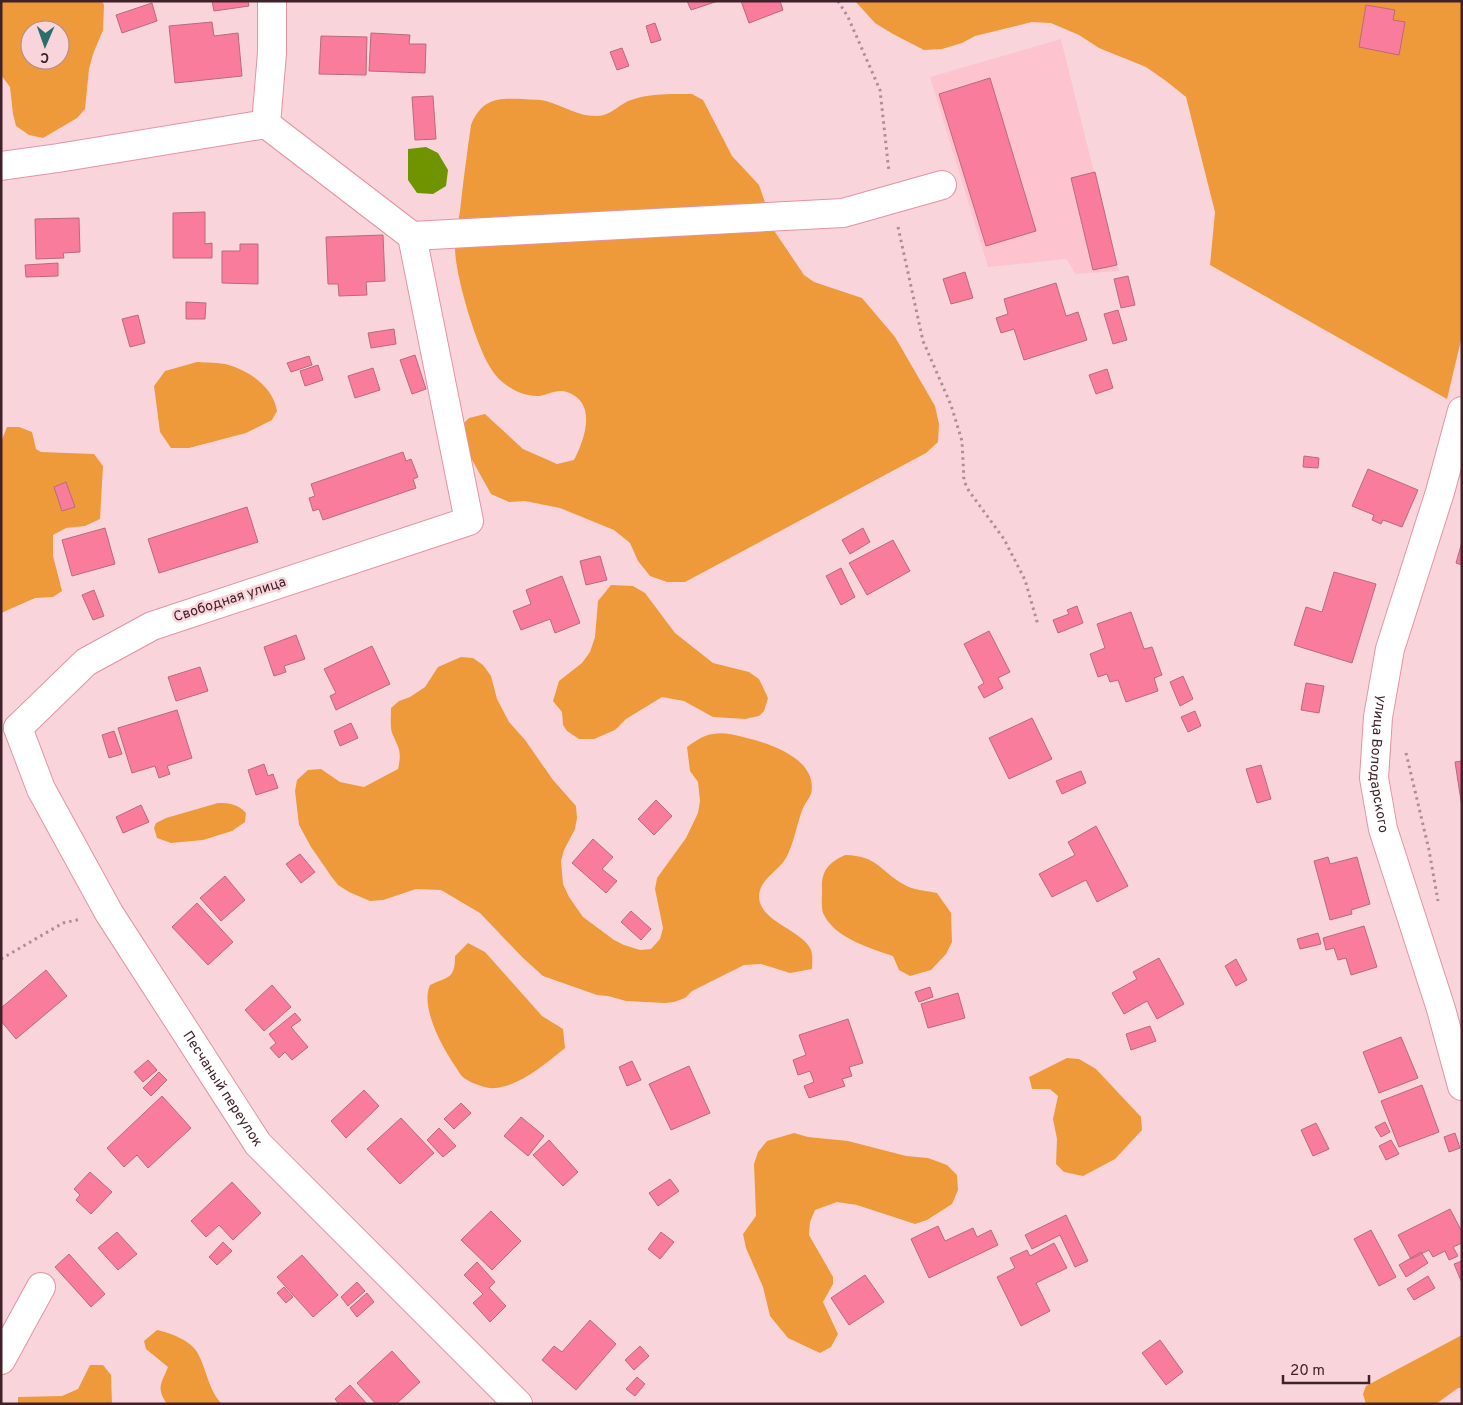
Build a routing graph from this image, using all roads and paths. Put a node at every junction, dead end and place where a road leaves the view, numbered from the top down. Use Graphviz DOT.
graph roads {
  1 [pos="272,1"];
  2 [pos="838,1"];
  3 [pos="266,124"];
  4 [pos="1,166"];
  5 [pos="942,185"];
  6 [pos="892,199"];
  7 [pos="412,236"];
  8 [pos="1462,411"];
  9 [pos="1038,625"];
  10 [pos="10,728"];
  11 [pos="1405,750"];
  12 [pos="1439,906"];
  13 [pos="109,913"];
  14 [pos="1,959"];
  15 [pos="1462,1086"];
  16 [pos="42,1287"];
  17 [pos="1,1360"];
  18 [pos="518,1404"];
  1 -- 3 [label="street"];
  2 -- 6 [label="path"];
  3 -- 4 [label="street"];
  3 -- 7 [label="street"];
  5 -- 6 [label="street"];
  6 -- 7 [label="street"];
  6 -- 9 [label="path"];
  7 -- 10 [label="street, Свободная улица"];
  8 -- 15 [label="street, улица Володарского"];
  10 -- 13 [label="street, Песчаный переулок"];
  11 -- 12 [label="path"];
  13 -- 14 [label="path"];
  13 -- 18 [label="street, Песчаный переулок"];
  16 -- 17 [label="street"];
}
